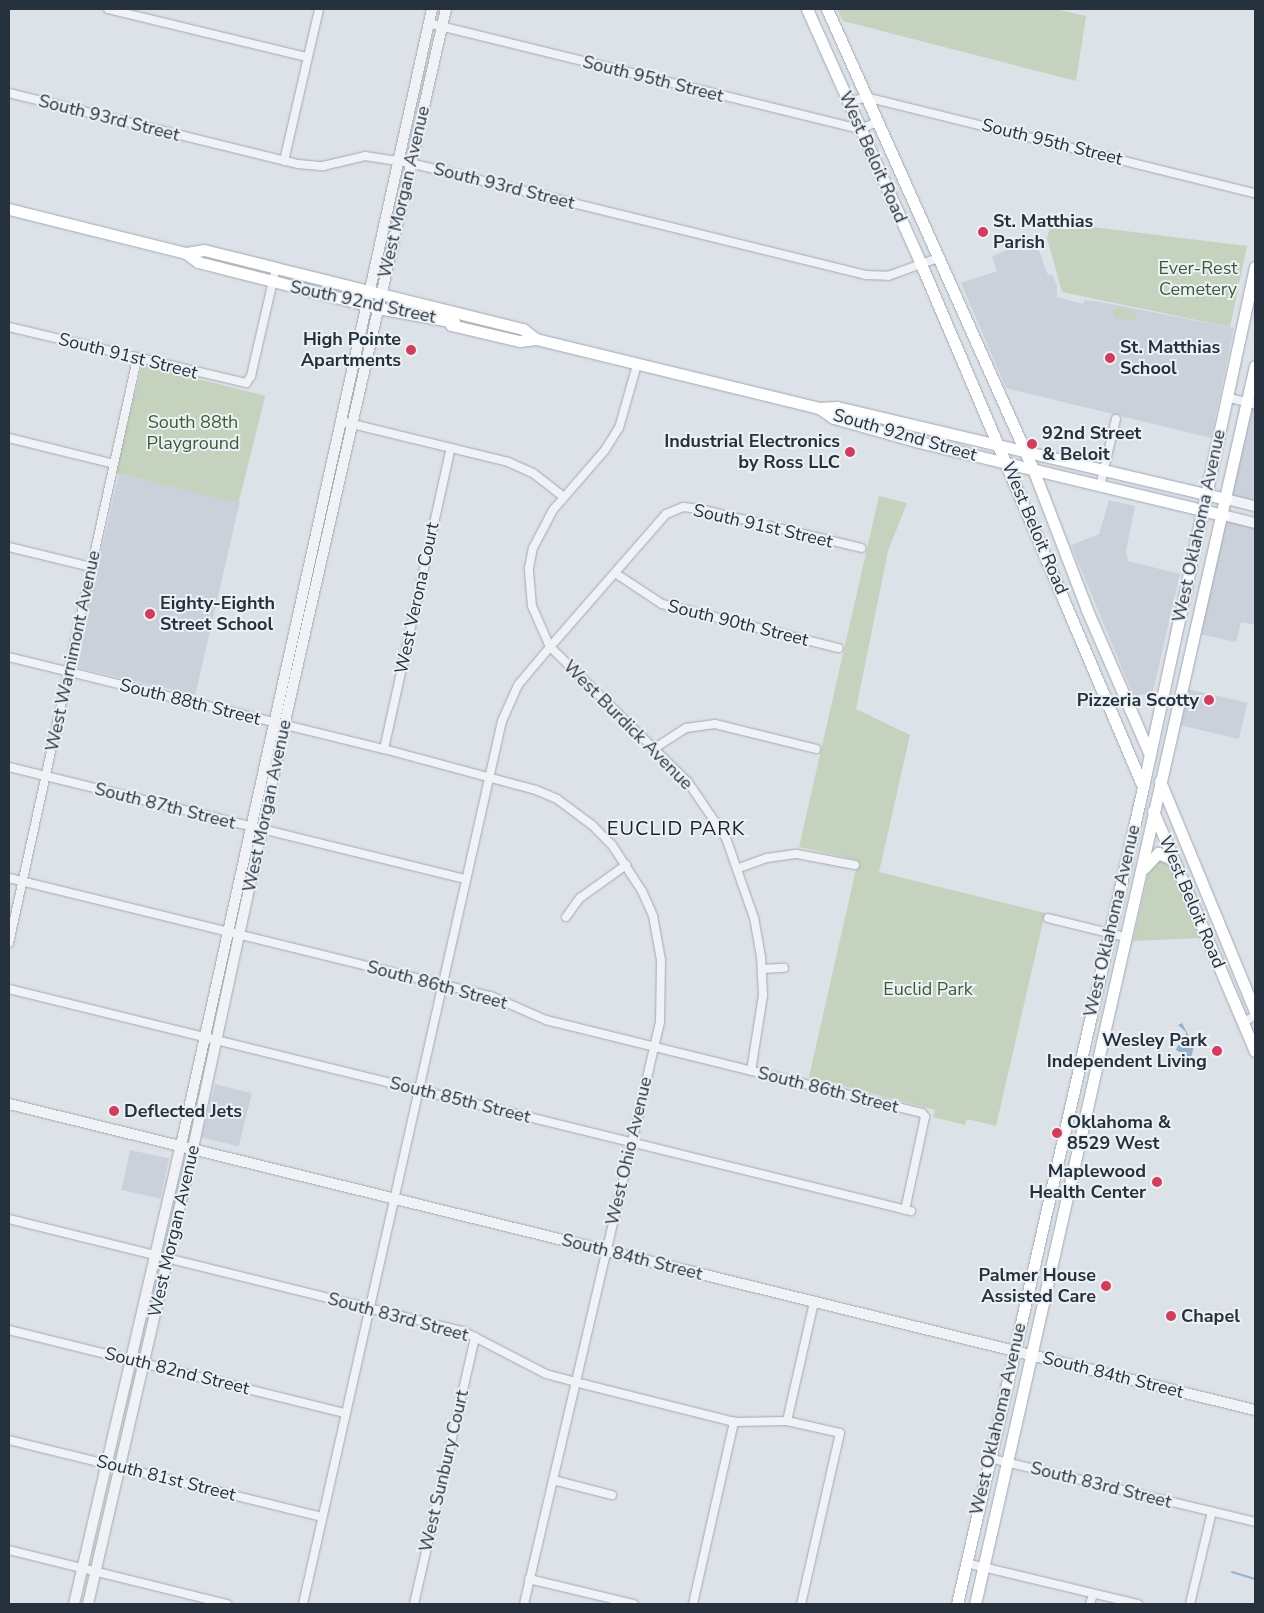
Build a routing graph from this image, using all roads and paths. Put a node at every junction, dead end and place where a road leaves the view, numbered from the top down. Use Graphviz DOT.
graph roads {
  1 [pos="108,9"];
  2 [pos="318,9"];
  3 [pos="432,9"];
  4 [pos="446,9"];
  5 [pos="807,9"];
  6 [pos="827,9"];
  7 [pos="428,23"];
  8 [pos="442,26"];
  9 [pos="307,57"];
  10 [pos="9,93"];
  11 [pos="866,97"];
  12 [pos="849,102"];
  13 [pos="877,122"];
  14 [pos="861,130"];
  15 [pos="284,161"];
  16 [pos="398,161"];
  17 [pos="410,163"];
  18 [pos="1255,193"];
  19 [pos="9,209"];
  20 [pos="380,242"];
  21 [pos="391,245"];
  22 [pos="186,253"];
  23 [pos="938,258"];
  24 [pos="921,264"];
  25 [pos="1255,266"];
  26 [pos="276,268"];
  27 [pos="272,282"];
  28 [pos="375,293"];
  29 [pos="1252,293"];
  30 [pos="366,305"];
  31 [pos="378,308"];
  32 [pos="9,327"];
  33 [pos="536,339"];
  34 [pos="356,349"];
  35 [pos="368,352"];
  36 [pos="137,359"];
  37 [pos="637,365"];
  38 [pos="1255,366"];
  39 [pos="1226,397"];
  40 [pos="1251,402"];
  41 [pos="819,408"];
  42 [pos="986,415"];
  43 [pos="1116,419"];
  44 [pos="340,421"];
  45 [pos="352,423"];
  46 [pos="968,437"];
  47 [pos="9,438"];
  48 [pos="999,445"];
  49 [pos="451,448"];
  50 [pos="1024,450"];
  51 [pos="114,464"];
  52 [pos="1007,464"];
  53 [pos="1032,469"];
  54 [pos="1103,470"];
  55 [pos="1100,486"];
  56 [pos="1205,494"];
  57 [pos="564,496"];
  58 [pos="1226,499"];
  59 [pos="1255,506"];
  60 [pos="1202,511"];
  61 [pos="666,514"];
  62 [pos="1223,514"];
  63 [pos="1255,523"];
  64 [pos="9,547"];
  65 [pos="861,548"];
  66 [pos="91,567"];
  67 [pos="615,573"];
  68 [pos="306,575"];
  69 [pos="318,578"];
  70 [pos="550,647"];
  71 [pos="839,648"];
  72 [pos="9,657"];
  73 [pos="68,672"];
  74 [pos="1161,702"];
  75 [pos="1134,718"];
  76 [pos="273,723"];
  77 [pos="284,726"];
  78 [pos="384,748"];
  79 [pos="655,748"];
  80 [pos="816,749"];
  81 [pos="1150,755"];
  82 [pos="9,767"];
  83 [pos="489,775"];
  84 [pos="46,776"];
  85 [pos="1160,781"];
  86 [pos="1143,788"];
  87 [pos="1153,813"];
  88 [pos="250,827"];
  89 [pos="262,830"];
  90 [pos="1174,860"];
  91 [pos="626,865"];
  92 [pos="855,865"];
  93 [pos="739,868"];
  94 [pos="1139,876"];
  95 [pos="9,878"];
  96 [pos="466,879"];
  97 [pos="23,881"];
  98 [pos="566,917"];
  99 [pos="1048,918"];
  100 [pos="228,932"];
  101 [pos="1110,933"];
  102 [pos="239,935"];
  103 [pos="1125,937"];
  104 [pos="9,943"];
  105 [pos="784,968"];
  106 [pos="762,969"];
  107 [pos="443,984"];
  108 [pos="9,988"];
  109 [pos="1255,1012"];
  110 [pos="1255,1016"];
  111 [pos="1243,1022"];
  112 [pos="204,1037"];
  113 [pos="217,1040"];
  114 [pos="654,1048"];
  115 [pos="1255,1051"];
  116 [pos="751,1071"];
  117 [pos="420,1090"];
  118 [pos="9,1104"];
  119 [pos="630,1143"];
  120 [pos="181,1145"];
  121 [pos="193,1148"];
  122 [pos="395,1198"];
  123 [pos="908,1210"];
  124 [pos="9,1219"];
  125 [pos="606,1250"];
  126 [pos="155,1256"];
  127 [pos="168,1258"];
  128 [pos="814,1302"];
  129 [pos="370,1308"];
  130 [pos="9,1330"];
  131 [pos="475,1337"];
  132 [pos="1013,1350"];
  133 [pos="1031,1355"];
  134 [pos="130,1360"];
  135 [pos="144,1363"];
  136 [pos="574,1382"];
  137 [pos="1255,1410"];
  138 [pos="346,1413"];
  139 [pos="787,1421"];
  140 [pos="734,1422"];
  141 [pos="9,1440"];
  142 [pos="990,1458"];
  143 [pos="1007,1462"];
  144 [pos="106,1463"];
  145 [pos="120,1467"];
  146 [pos="553,1480"];
  147 [pos="612,1495"];
  148 [pos="1212,1512"];
  149 [pos="322,1517"];
  150 [pos="1255,1522"];
  151 [pos="9,1550"];
  152 [pos="966,1563"];
  153 [pos="983,1567"];
  154 [pos="82,1568"];
  155 [pos="95,1572"];
  156 [pos="529,1578"];
  157 [pos="1092,1594"];
  158 [pos="74,1604"];
  159 [pos="88,1604"];
  160 [pos="227,1604"];
  161 [pos="303,1604"];
  162 [pos="414,1604"];
  163 [pos="524,1604"];
  164 [pos="634,1604"];
  165 [pos="693,1604"];
  166 [pos="801,1604"];
  167 [pos="957,1604"];
  168 [pos="975,1604"];
  169 [pos="1090,1604"];
  170 [pos="1138,1604"];
  171 [pos="1190,1604"];
  1 -- 9 [label="street"];
  2 -- 9 [label="street"];
  3 -- 7 [label="street, West Morgan Avenue"];
  4 -- 8 [label="street, West Morgan Avenue"];
  5 -- 12 [label="main road, West Beloit Road"];
  6 -- 11 [label="main road, West Beloit Road"];
  7 -- 8 [label="street, South 95th Street"];
  7 -- 16 [label="street, West Morgan Avenue"];
  8 -- 14 [label="street, South 95th Street"];
  8 -- 17 [label="street, West Morgan Avenue"];
  9 -- 15 [label="street"];
  10 -- 15 [label="street, South 93rd Street"];
  11 -- 12 [label="street"];
  11 -- 13 [label="main road, West Beloit Road"];
  11 -- 18 [label="street, South 95th Street"];
  12 -- 14 [label="main road, West Beloit Road"];
  13 -- 14 [label="street"];
  13 -- 23 [label="main road, West Beloit Road"];
  14 -- 24 [label="main road, West Beloit Road"];
  15 -- 16 [label="street, South 93rd Street"];
  16 -- 17 [label="street, South 93rd Street"];
  16 -- 20 [label="street, West Morgan Avenue"];
  17 -- 21 [label="street, West Morgan Avenue"];
  17 -- 24 [label="street, South 93rd Street"];
  19 -- 22 [label="main road, South 92nd Street"];
  20 -- 21 [label="street"];
  20 -- 28 [label="street, West Morgan Avenue"];
  21 -- 28 [label="street, West Morgan Avenue"];
  22 -- 26 [label="main road, South 92nd Street"];
  22 -- 27 [label="main road, South 92nd Street"];
  23 -- 24 [label="street, South 93rd Street"];
  23 -- 50 [label="main road, West Beloit Road"];
  24 -- 42 [label="main road, West Beloit Road"];
  25 -- 29 [label="main road, West Oklahoma Avenue"];
  26 -- 27 [label="street"];
  26 -- 28 [label="main road, South 92nd Street"];
  27 -- 30 [label="main road, South 92nd Street"];
  27 -- 36 [label="street, South 91st Street"];
  28 -- 30 [label="street, West Morgan Avenue"];
  28 -- 31 [label="street, West Morgan Avenue"];
  28 -- 33 [label="main road, South 92nd Street"];
  29 -- 39 [label="main road, West Oklahoma Avenue"];
  30 -- 31 [label="main road, South 92nd Street"];
  30 -- 34 [label="street, West Morgan Avenue"];
  31 -- 33 [label="main road, South 92nd Street"];
  31 -- 35 [label="street, West Morgan Avenue"];
  32 -- 36 [label="street, South 91st Street"];
  33 -- 37 [label="main road, South 92nd Street"];
  34 -- 35 [label="street"];
  34 -- 44 [label="street, West Morgan Avenue"];
  35 -- 45 [label="street, West Morgan Avenue"];
  36 -- 51 [label="street, West Warnimont Avenue"];
  37 -- 41 [label="main road, South 92nd Street"];
  37 -- 57 [label="street"];
  38 -- 40 [label="main road, West Oklahoma Avenue"];
  39 -- 40 [label="street"];
  39 -- 56 [label="main road, West Oklahoma Avenue"];
  40 -- 58 [label="main road, West Oklahoma Avenue"];
  41 -- 46 [label="main road, South 92nd Street"];
  41 -- 52 [label="main road, South 92nd Street"];
  42 -- 46 [label="main road"];
  42 -- 48 [label="main road, West Beloit Road"];
  43 -- 54 [label="street"];
  44 -- 45 [label="street"];
  44 -- 68 [label="street, West Morgan Avenue"];
  45 -- 49 [label="street"];
  45 -- 69 [label="street, West Morgan Avenue"];
  46 -- 48 [label="main road, South 92nd Street"];
  47 -- 51 [label="street"];
  48 -- 50 [label="main road, South 92nd Street"];
  48 -- 52 [label="main road, West Beloit Road"];
  49 -- 57 [label="street"];
  49 -- 78 [label="street, West Verona Court"];
  50 -- 53 [label="main road, West Beloit Road"];
  50 -- 54 [label="main road, South 92nd Street"];
  51 -- 66 [label="street, West Warnimont Avenue"];
  52 -- 53 [label="main road, South 92nd Street"];
  52 -- 86 [label="main road, West Beloit Road"];
  53 -- 55 [label="main road, South 92nd Street"];
  53 -- 75 [label="main road, West Beloit Road"];
  54 -- 55 [label="street"];
  54 -- 56 [label="main road, South 92nd Street"];
  55 -- 60 [label="main road, South 92nd Street"];
  56 -- 58 [label="main road, South 92nd Street"];
  56 -- 60 [label="main road, West Oklahoma Avenue"];
  57 -- 70 [label="street"];
  58 -- 59 [label="street, South 92nd Street"];
  58 -- 62 [label="main road, West Oklahoma Avenue"];
  60 -- 62 [label="main road, South 92nd Street"];
  60 -- 74 [label="main road, West Oklahoma Avenue"];
  61 -- 65 [label="street, South 91st Street"];
  61 -- 67 [label="street, West Burdick Avenue"];
  62 -- 63 [label="street, South 92nd Street"];
  62 -- 85 [label="main road, West Oklahoma Avenue"];
  64 -- 66 [label="street"];
  66 -- 73 [label="street, West Warnimont Avenue"];
  67 -- 70 [label="street, West Burdick Avenue"];
  67 -- 71 [label="street, South 90th Street"];
  68 -- 69 [label="street"];
  68 -- 76 [label="street, West Morgan Avenue"];
  69 -- 77 [label="street, West Morgan Avenue"];
  70 -- 79 [label="street, West Burdick Avenue"];
  70 -- 83 [label="street"];
  72 -- 73 [label="street, South 88th Street"];
  73 -- 76 [label="street, South 88th Street"];
  73 -- 84 [label="street, West Warnimont Avenue"];
  74 -- 75 [label="main road"];
  74 -- 81 [label="main road, West Oklahoma Avenue"];
  75 -- 81 [label="main road, West Beloit Road"];
  76 -- 77 [label="street, South 88th Street"];
  76 -- 88 [label="street, West Morgan Avenue"];
  77 -- 78 [label="street, South 88th Street"];
  77 -- 89 [label="street, West Morgan Avenue"];
  78 -- 83 [label="street, South 88th Street"];
  79 -- 80 [label="street"];
  79 -- 93 [label="street, West Burdick Avenue"];
  81 -- 85 [label="main road, West Beloit Road"];
  81 -- 86 [label="main road, West Oklahoma Avenue"];
  82 -- 84 [label="street, South 87th Street"];
  83 -- 91 [label="street, West Ohio Avenue"];
  83 -- 96 [label="street"];
  84 -- 88 [label="street, South 87th Street"];
  84 -- 97 [label="street, West Warnimont Avenue"];
  85 -- 87 [label="main road, West Oklahoma Avenue"];
  85 -- 109 [label="main road, West Beloit Road"];
  86 -- 87 [label="main road, West Beloit Road"];
  86 -- 101 [label="main road, West Oklahoma Avenue"];
  87 -- 90 [label="main road, West Beloit Road"];
  87 -- 94 [label="main road, West Oklahoma Avenue"];
  88 -- 89 [label="street, South 87th Street"];
  88 -- 100 [label="street, West Morgan Avenue"];
  89 -- 96 [label="street, South 87th Street"];
  89 -- 102 [label="street, West Morgan Avenue"];
  90 -- 94 [label="main road"];
  90 -- 111 [label="main road, West Beloit Road"];
  91 -- 98 [label="street"];
  91 -- 114 [label="street, West Ohio Avenue"];
  92 -- 93 [label="street"];
  93 -- 106 [label="street, West Burdick Avenue"];
  94 -- 103 [label="main road, West Oklahoma Avenue"];
  95 -- 97 [label="street, South 86th Street"];
  96 -- 107 [label="street"];
  97 -- 100 [label="street, South 86th Street"];
  97 -- 104 [label="street, West Warnimont Avenue"];
  99 -- 101 [label="street"];
  100 -- 102 [label="street, South 86th Street"];
  100 -- 112 [label="street, West Morgan Avenue"];
  101 -- 103 [label="street"];
  101 -- 132 [label="main road, West Oklahoma Avenue"];
  102 -- 107 [label="street, South 86th Street"];
  102 -- 113 [label="street, West Morgan Avenue"];
  103 -- 133 [label="main road, West Oklahoma Avenue"];
  105 -- 106 [label="street"];
  106 -- 116 [label="street, West Burdick Avenue"];
  107 -- 114 [label="street, South 86th Street"];
  107 -- 117 [label="street"];
  108 -- 112 [label="street, South 85th Street"];
  110 -- 111 [label="street"];
  111 -- 115 [label="main road, West Beloit Road"];
  112 -- 113 [label="street, South 85th Street"];
  112 -- 120 [label="street, West Morgan Avenue"];
  113 -- 117 [label="street, South 85th Street"];
  113 -- 121 [label="street, West Morgan Avenue"];
  114 -- 116 [label="street, South 86th Street"];
  114 -- 119 [label="street, West Ohio Avenue"];
  116 -- 123 [label="street, South 86th Street"];
  117 -- 119 [label="street, South 85th Street"];
  117 -- 122 [label="street"];
  118 -- 120 [label="street, South 84th Street"];
  119 -- 123 [label="street, South 85th Street"];
  119 -- 125 [label="street, West Ohio Avenue"];
  120 -- 121 [label="street, South 84th Street"];
  120 -- 126 [label="street, West Morgan Avenue"];
  121 -- 122 [label="street, South 84th Street"];
  121 -- 127 [label="street, West Morgan Avenue"];
  122 -- 125 [label="street, South 84th Street"];
  122 -- 129 [label="street"];
  124 -- 126 [label="street, South 83rd Street"];
  125 -- 128 [label="street, South 84th Street"];
  125 -- 136 [label="street, West Ohio Avenue"];
  126 -- 127 [label="street, South 83rd Street"];
  126 -- 134 [label="street, West Morgan Avenue"];
  127 -- 129 [label="street, South 83rd Street"];
  127 -- 135 [label="street, West Morgan Avenue"];
  128 -- 132 [label="street, South 84th Street"];
  128 -- 139 [label="street"];
  129 -- 131 [label="street, South 83rd Street"];
  129 -- 138 [label="street"];
  130 -- 134 [label="street, South 82nd Street"];
  131 -- 136 [label="street, South 83rd Street"];
  131 -- 162 [label="street, West Sunbury Court"];
  132 -- 133 [label="street, South 84th Street"];
  132 -- 142 [label="main road, West Oklahoma Avenue"];
  133 -- 137 [label="street, South 84th Street"];
  133 -- 143 [label="main road, West Oklahoma Avenue"];
  134 -- 135 [label="street, South 82nd Street"];
  134 -- 144 [label="street, West Morgan Avenue"];
  135 -- 138 [label="street, South 82nd Street"];
  135 -- 145 [label="street, West Morgan Avenue"];
  136 -- 140 [label="street, South 83rd Street"];
  136 -- 146 [label="street, West Ohio Avenue"];
  138 -- 149 [label="street"];
  139 -- 140 [label="street, South 83rd Street"];
  139 -- 166 [label="street, South 83rd Street"];
  140 -- 165 [label="street"];
  141 -- 144 [label="street, South 81st Street"];
  142 -- 143 [label="street, South 83rd Street"];
  142 -- 152 [label="main road, West Oklahoma Avenue"];
  143 -- 148 [label="street, South 83rd Street"];
  143 -- 153 [label="main road, West Oklahoma Avenue"];
  144 -- 145 [label="street, South 81st Street"];
  144 -- 154 [label="street, West Morgan Avenue"];
  145 -- 149 [label="street, South 81st Street"];
  145 -- 155 [label="street, West Morgan Avenue"];
  146 -- 147 [label="street"];
  146 -- 156 [label="street, West Ohio Avenue"];
  148 -- 150 [label="street, South 83rd Street"];
  148 -- 171 [label="street"];
  149 -- 161 [label="street"];
  151 -- 154 [label="street"];
  152 -- 153 [label="street"];
  152 -- 167 [label="main road, West Oklahoma Avenue"];
  153 -- 157 [label="street"];
  153 -- 168 [label="main road, West Oklahoma Avenue"];
  154 -- 155 [label="street"];
  154 -- 158 [label="street, West Morgan Avenue"];
  155 -- 159 [label="street, West Morgan Avenue"];
  155 -- 160 [label="street"];
  156 -- 163 [label="street, West Ohio Avenue"];
  156 -- 164 [label="street"];
  157 -- 169 [label="street"];
  157 -- 170 [label="street"];
}
